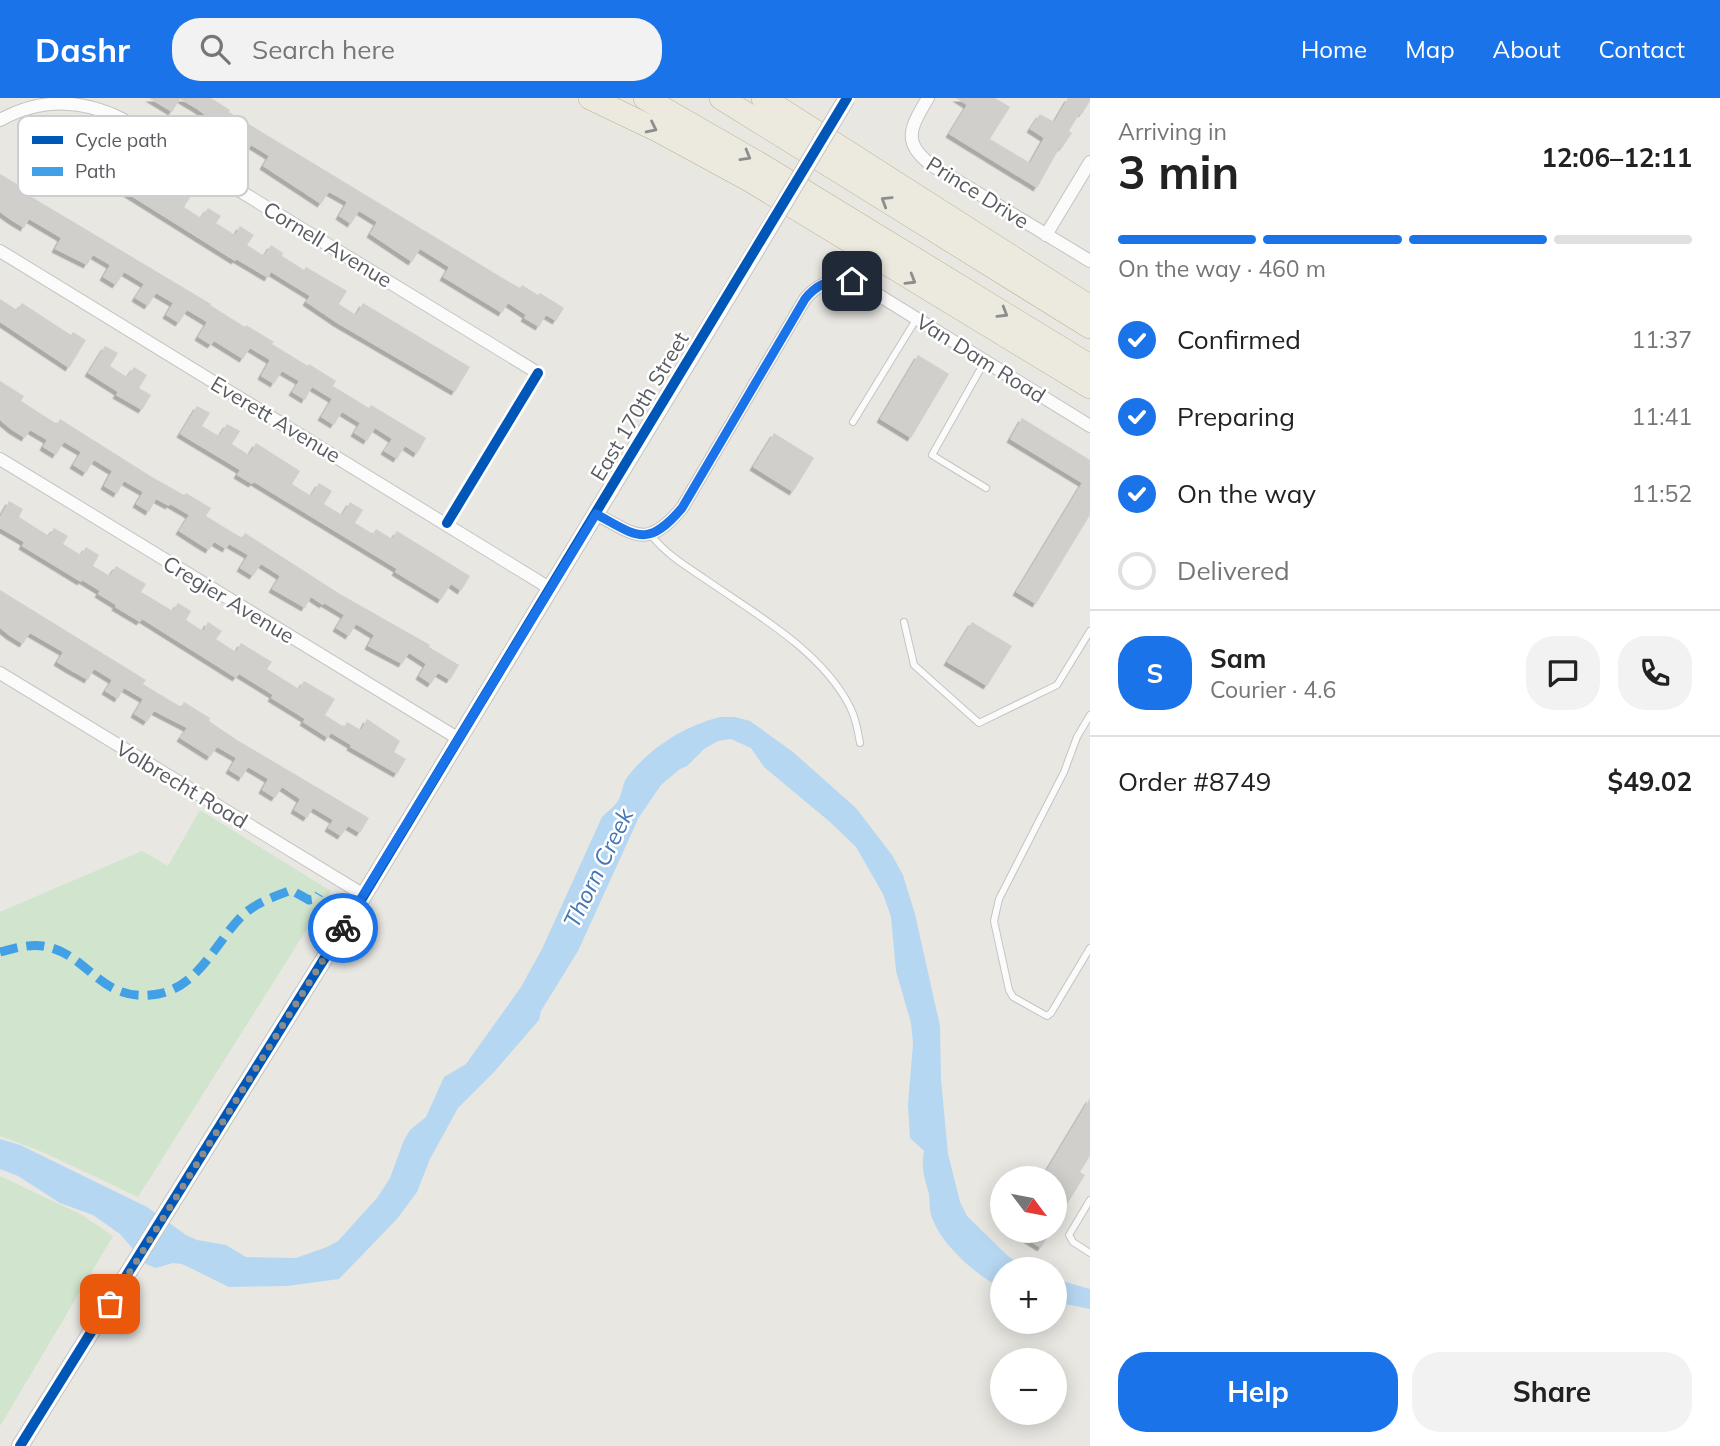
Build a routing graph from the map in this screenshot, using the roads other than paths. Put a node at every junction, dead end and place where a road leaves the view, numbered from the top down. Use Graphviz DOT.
graph roads {
  1 [pos="590,98"];
  2 [pos="645,98"];
  3 [pos="721,98"];
  4 [pos="763,98"];
  5 [pos="847,98"];
  6 [pos="928,98"];
  7 [pos="118,116"];
  8 [pos="0,120"];
  9 [pos="1090,162"];
  10 [pos="248,195"];
  11 [pos="1046,235"];
  12 [pos="0,251"];
  13 [pos="1090,261"];
  14 [pos="1090,307"];
  15 [pos="917,318"];
  16 [pos="1090,327"];
  17 [pos="985,361"];
  18 [pos="1090,366"];
  19 [pos="1090,387"];
  20 [pos="853,422"];
  21 [pos="1090,426"];
  22 [pos="0,459"];
  23 [pos="986,488"];
  24 [pos="596,514"];
  25 [pos="447,523"];
  26 [pos="651,535"];
  27 [pos="551,589"];
  28 [pos="904,622"];
  29 [pos="1090,631"];
  30 [pos="0,673"];
  31 [pos="1090,715"];
  32 [pos="458,739"];
  33 [pos="860,743"];
  34 [pos="364,895"];
  35 [pos="1090,948"];
  36 [pos="1090,1200"];
  37 [pos="1090,1253"];
  38 [pos="20,1446"];
  1 -- 19 [label="highway, one-way"];
  2 -- 18 [label="highway, one-way"];
  16 -- 3 [label="highway, one-way"];
  4 -- 14 [label="highway"];
  5 -- 24 [label="street, East 170th Street, bridge"];
  6 -- 11 [label="street, Prince Drive"];
  7 -- 8 [label="street, Cornell Avenue"];
  9 -- 11 [label="street"];
  10 -- 25 [label="street, Cornell Avenue"];
  11 -- 13 [label="street, Prince Drive"];
  12 -- 25 [label="street, Everett Avenue"];
  15 -- 17 [label="street, Van Dam Road"];
  15 -- 20 [label="lane"];
  15 -- 26 [label="street, Van Dam Road"];
  17 -- 21 [label="street, Van Dam Road"];
  17 -- 23 [label="lane"];
  22 -- 32 [label="street, Cregier Avenue"];
  24 -- 26 [label="street"];
  24 -- 27 [label="street, East 170th Street"];
  25 -- 27 [label="street, Everett Avenue"];
  26 -- 33 [label="lane"];
  27 -- 32 [label="street, East 170th Street"];
  28 -- 29 [label="lane"];
  30 -- 34 [label="street, Volbrecht Road"];
  31 -- 35 [label="lane"];
  32 -- 34 [label="street, East 170th Street"];
  34 -- 38 [label="street, East 170th Street"];
  36 -- 37 [label="lane"];
}
